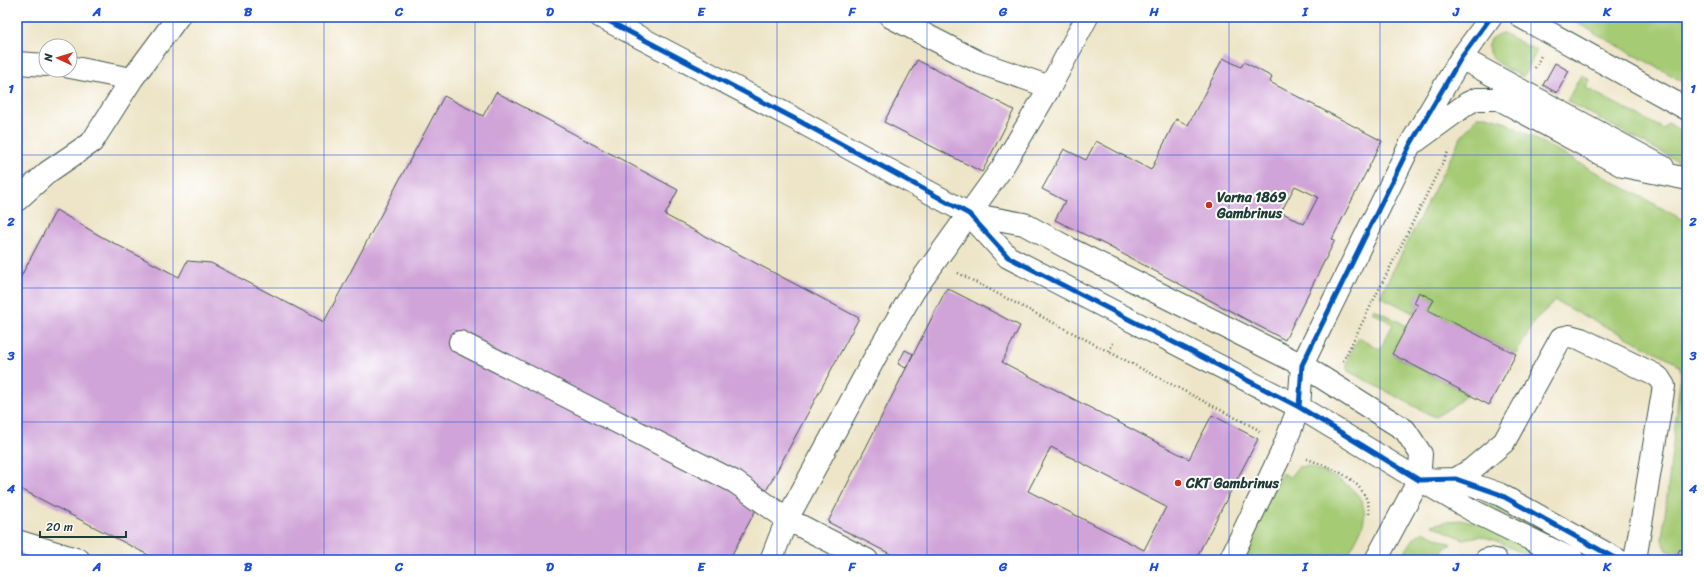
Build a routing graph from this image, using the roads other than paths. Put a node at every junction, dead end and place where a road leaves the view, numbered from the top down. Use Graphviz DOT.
graph roads {
  1 [pos="178,17"];
  2 [pos="601,17"];
  3 [pos="891,17"];
  4 [pos="1087,17"];
  5 [pos="1491,17"];
  6 [pos="1521,17"];
  7 [pos="1461,58"];
  8 [pos="17,63"];
  9 [pos="38,64"];
  10 [pos="78,69"];
  11 [pos="132,79"];
  12 [pos="1050,87"];
  13 [pos="1687,109"];
  14 [pos="1410,145"];
  15 [pos="1685,179"];
  16 [pos="17,200"];
  17 [pos="969,214"];
  18 [pos="460,342"];
  19 [pos="1302,364"];
  20 [pos="1299,407"];
  21 [pos="1456,479"];
  22 [pos="1418,480"];
  23 [pos="787,519"];
  24 [pos="17,541"];
  25 [pos="1567,557"];
  26 [pos="79,560"];
  27 [pos="771,560"];
  28 [pos="867,560"];
  29 [pos="1230,560"];
  30 [pos="1376,560"];
  31 [pos="1486,560"];
  32 [pos="1496,560"];
  33 [pos="1618,560"];
  34 [pos="1635,560"];
  1 -- 11 [label="street"];
  2 -- 17 [label="street"];
  3 -- 12 [label="street"];
  4 -- 12 [label="street"];
  5 -- 7 [label="street"];
  6 -- 13 [label="street"];
  7 -- 14 [label="street"];
  7 -- 15 [label="street"];
  8 -- 9 [label="street"];
  10 -- 11 [label="street"];
  11 -- 16 [label="street"];
  12 -- 17 [label="street"];
  14 -- 15 [label="street"];
  14 -- 19 [label="street"];
  17 -- 19 [label="street"];
  17 -- 20 [label="street"];
  17 -- 23 [label="street"];
  18 -- 23 [label="street"];
  19 -- 20 [label="street"];
  19 -- 22 [label="street"];
  20 -- 22 [label="street"];
  20 -- 29 [label="street"];
  21 -- 22 [label="street"];
  21 -- 33 [label="street"];
  21 -- 34 [label="street"];
  22 -- 25 [label="street"];
  22 -- 30 [label="street"];
  23 -- 27 [label="street"];
  23 -- 28 [label="street"];
  24 -- 26 [label="street"];
  31 -- 32 [label="street"];
}
